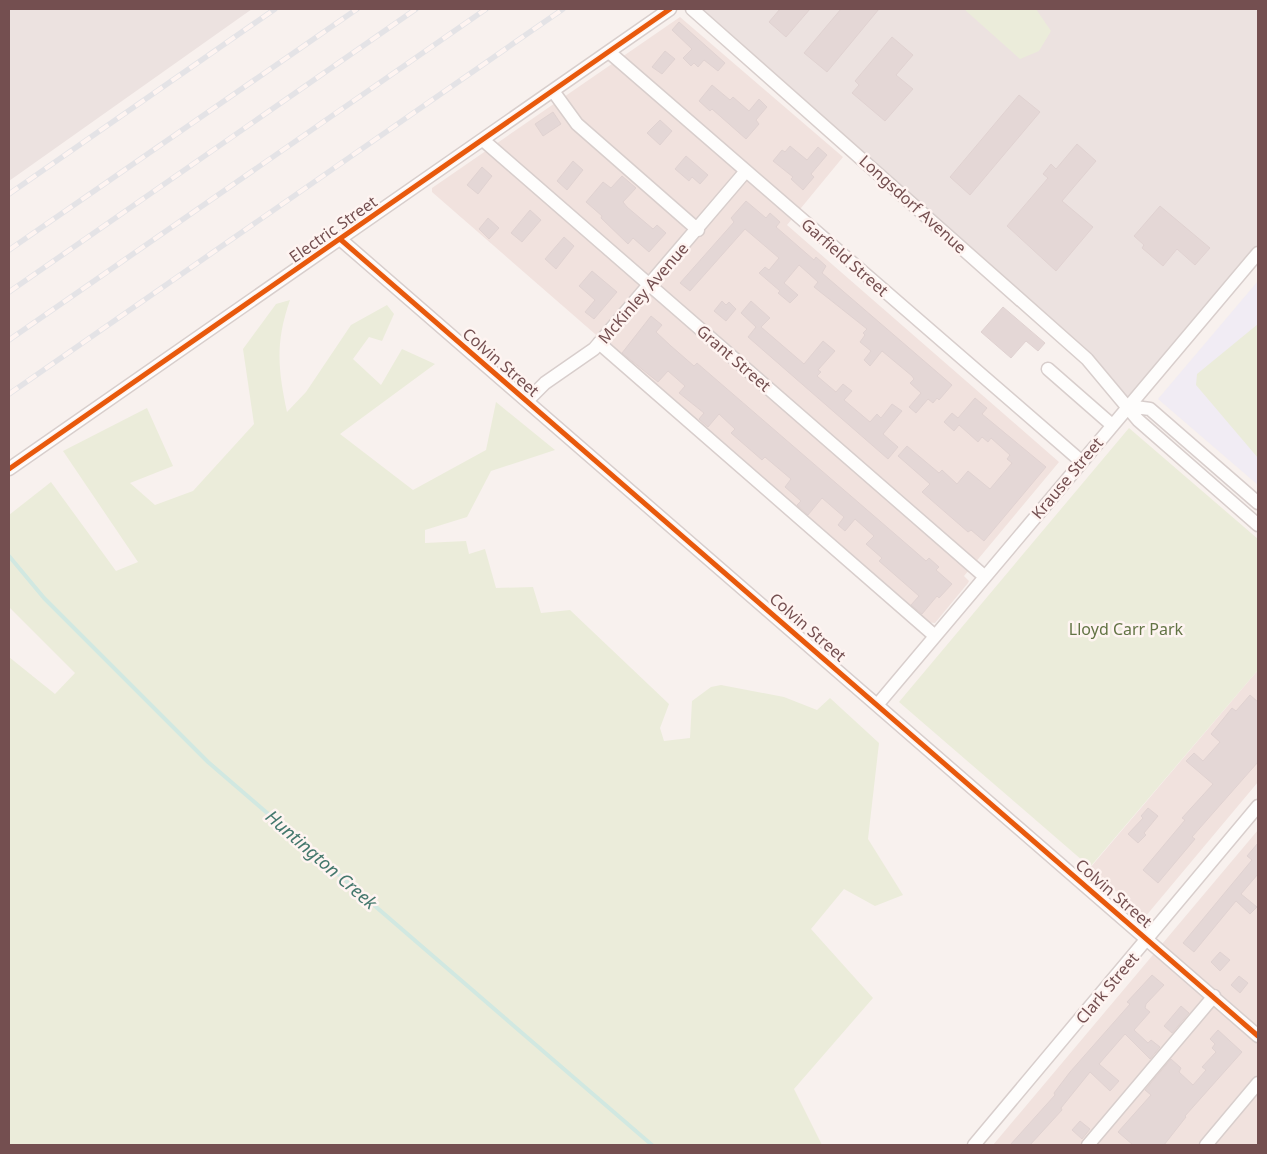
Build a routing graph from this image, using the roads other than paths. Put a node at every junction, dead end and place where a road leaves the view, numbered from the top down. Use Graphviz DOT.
graph roads {
  1 [pos="670,9"];
  2 [pos="692,9"];
  3 [pos="609,52"];
  4 [pos="553,91"];
  5 [pos="483,140"];
  6 [pos="746,171"];
  7 [pos="698,230"];
  8 [pos="340,239"];
  9 [pos="1258,253"];
  10 [pos="650,285"];
  11 [pos="599,343"];
  12 [pos="1048,369"];
  13 [pos="527,401"];
  14 [pos="1128,406"];
  15 [pos="1112,425"];
  16 [pos="1082,462"];
  17 [pos="9,469"];
  18 [pos="1258,503"];
  19 [pos="1248,516"];
  20 [pos="1258,525"];
  21 [pos="984,576"];
  22 [pos="935,636"];
  23 [pos="878,704"];
  24 [pos="1258,806"];
  25 [pos="1148,938"];
  26 [pos="1214,996"];
  27 [pos="1258,1036"];
  28 [pos="1258,1082"];
  29 [pos="974,1145"];
  30 [pos="1088,1145"];
  31 [pos="1206,1145"];
  1 -- 3 [label="street, Electric Street"];
  2 -- 14 [label="street, Longsdorf Avenue"];
  3 -- 4 [label="street, Electric Street"];
  3 -- 6 [label="street, Garfield Street"];
  4 -- 5 [label="street, Electric Street"];
  4 -- 7 [label="street"];
  5 -- 8 [label="street, Electric Street"];
  5 -- 10 [label="street, Grant Street"];
  6 -- 7 [label="street, McKinley Avenue"];
  6 -- 16 [label="street, Garfield Street"];
  7 -- 10 [label="street, McKinley Avenue"];
  8 -- 13 [label="street, Colvin Street"];
  8 -- 17 [label="street, Electric Street"];
  9 -- 14 [label="street, Krause Street"];
  10 -- 11 [label="street, McKinley Avenue"];
  10 -- 21 [label="street, Grant Street"];
  11 -- 13 [label="street, McKinley Avenue"];
  11 -- 22 [label="street"];
  12 -- 15 [label="street"];
  13 -- 23 [label="street, Colvin Street"];
  14 -- 15 [label="street, Krause Street"];
  14 -- 18 [label="street"];
  14 -- 19 [label="street, Longsdorf Avenue"];
  15 -- 16 [label="street, Krause Street"];
  16 -- 21 [label="street, Krause Street"];
  18 -- 19 [label="street"];
  19 -- 20 [label="street, Longsdorf Avenue"];
  21 -- 22 [label="street, Krause Street"];
  22 -- 23 [label="street, Krause Street"];
  23 -- 25 [label="street, Colvin Street"];
  24 -- 25 [label="street, Clark Street"];
  25 -- 26 [label="street, Colvin Street"];
  25 -- 29 [label="street, Clark Street"];
  26 -- 27 [label="street, Colvin Street"];
  26 -- 30 [label="street"];
  28 -- 31 [label="street"];
}
